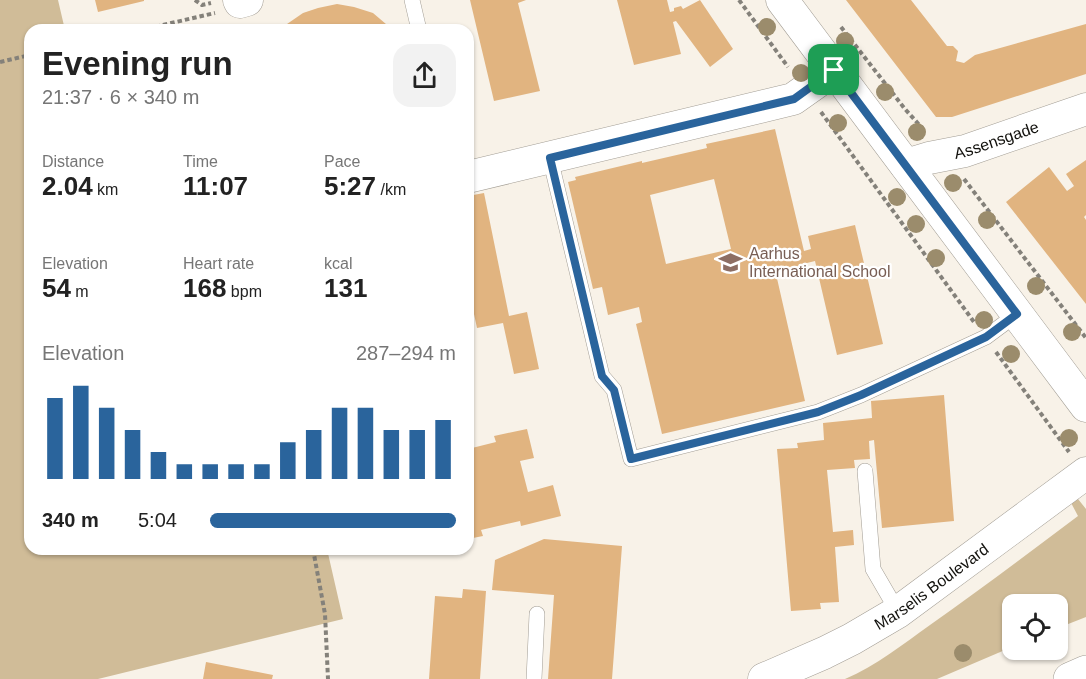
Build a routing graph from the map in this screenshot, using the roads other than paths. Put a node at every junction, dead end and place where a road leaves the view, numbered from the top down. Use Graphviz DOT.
graph roads {
  1 [pos="412,0"];
  2 [pos="782,0"];
  3 [pos="418,24"];
  4 [pos="834,70"];
  5 [pos="1086,109"];
  6 [pos="550,158"];
  7 [pos="906,165"];
  8 [pos="474,176"];
  9 [pos="1017,314"];
  10 [pos="1086,406"];
  11 [pos="865,471"];
  12 [pos="1085,473"];
  13 [pos="898,612"];
  14 [pos="537,614"];
  15 [pos="1086,672"];
  16 [pos="534,679"];
  17 [pos="764,679"];
  18 [pos="1070,679"];
  1 -- 3 [label="lane"];
  2 -- 4 [label="street"];
  4 -- 6 [label="street"];
  4 -- 7 [label="street"];
  5 -- 7 [label="street, Assensgade"];
  6 -- 8 [label="street"];
  6 -- 9 [label="lane"];
  7 -- 9 [label="street"];
  9 -- 10 [label="street"];
  11 -- 13 [label="lane"];
  12 -- 13 [label="street, Marselis Boulevard"];
  13 -- 17 [label="street, Marselis Boulevard"];
  14 -- 16 [label="lane"];
  15 -- 18 [label="main road"];
}
